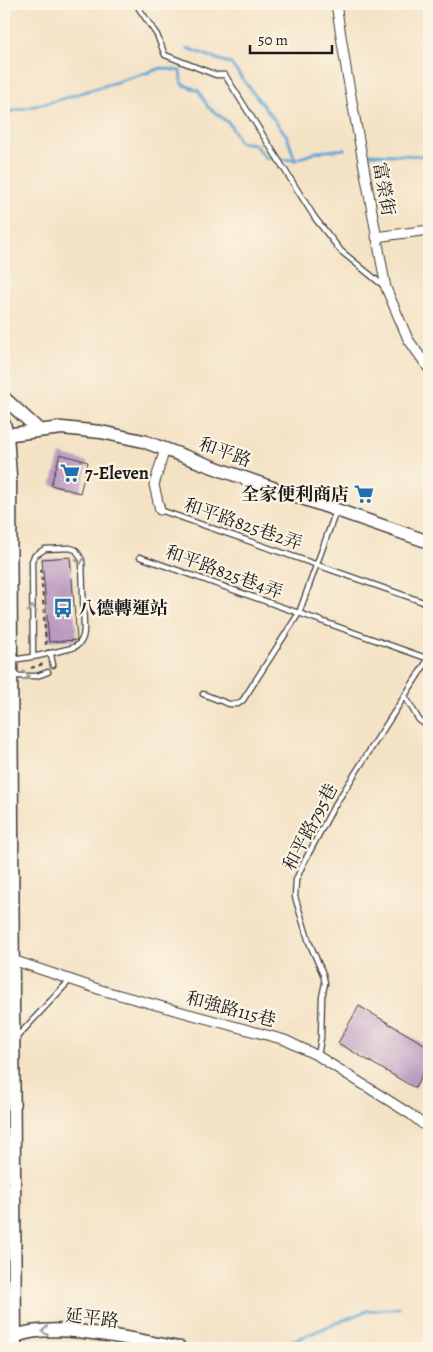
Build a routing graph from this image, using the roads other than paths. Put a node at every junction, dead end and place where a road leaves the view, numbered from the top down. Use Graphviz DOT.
graph roads {
  1 [pos="136,4"];
  2 [pos="336,4"];
  3 [pos="429,230"];
  4 [pos="376,237"];
  5 [pos="386,288"];
  6 [pos="429,369"];
  7 [pos="4,398"];
  8 [pos="39,430"];
  9 [pos="5,431"];
  10 [pos="165,449"];
  11 [pos="337,509"];
  12 [pos="160,510"];
  13 [pos="429,542"];
  14 [pos="140,557"];
  15 [pos="317,565"];
  16 [pos="429,604"];
  17 [pos="300,613"];
  18 [pos="48,653"];
  19 [pos="33,656"];
  20 [pos="429,658"];
  21 [pos="7,660"];
  22 [pos="53,665"];
  23 [pos="48,672"];
  24 [pos="7,676"];
  25 [pos="203,694"];
  26 [pos="405,696"];
  27 [pos="429,727"];
  28 [pos="8,958"];
  29 [pos="70,980"];
  30 [pos="12,1042"];
  31 [pos="318,1056"];
  32 [pos="429,1129"];
  33 [pos="15,1342"];
  34 [pos="4,1346"];
  35 [pos="180,1348"];
  1 -- 5 [label="lane"];
  2 -- 4 [label="street, 富榮街"];
  3 -- 4 [label="street"];
  4 -- 5 [label="street, 富榮街"];
  5 -- 6 [label="street, 富榮街"];
  7 -- 8 [label="street"];
  8 -- 9 [label="street, 和平路"];
  8 -- 10 [label="street, 和平路"];
  9 -- 21 [label="street"];
  10 -- 11 [label="street, 和平路"];
  10 -- 12 [label="street"];
  11 -- 13 [label="street, 和平路"];
  11 -- 15 [label="lane"];
  12 -- 15 [label="lane, 和平路825巷2弄"];
  14 -- 17 [label="lane, 和平路825巷4弄"];
  15 -- 16 [label="lane, 和平路825巷2弄"];
  15 -- 17 [label="lane"];
  17 -- 20 [label="lane, 和平路825巷4弄"];
  17 -- 25 [label="lane"];
  18 -- 19 [label="lane"];
  19 -- 18 [label="lane, one-way"];
  18 -- 22 [label="lane"];
  19 -- 21 [label="lane"];
  20 -- 26 [label="lane, 和平路795巷"];
  21 -- 24 [label="street"];
  24 -- 23 [label="lane, one-way"];
  24 -- 28 [label="street"];
  26 -- 27 [label="lane"];
  26 -- 31 [label="lane, 和平路795巷"];
  28 -- 29 [label="street, 和強路115巷"];
  28 -- 30 [label="street"];
  29 -- 30 [label="lane"];
  29 -- 31 [label="street, 和強路115巷"];
  30 -- 33 [label="street"];
  31 -- 32 [label="street, 和強路115巷"];
  33 -- 34 [label="street"];
  35 -- 33 [label="street, 延平路, one-way"];
}
